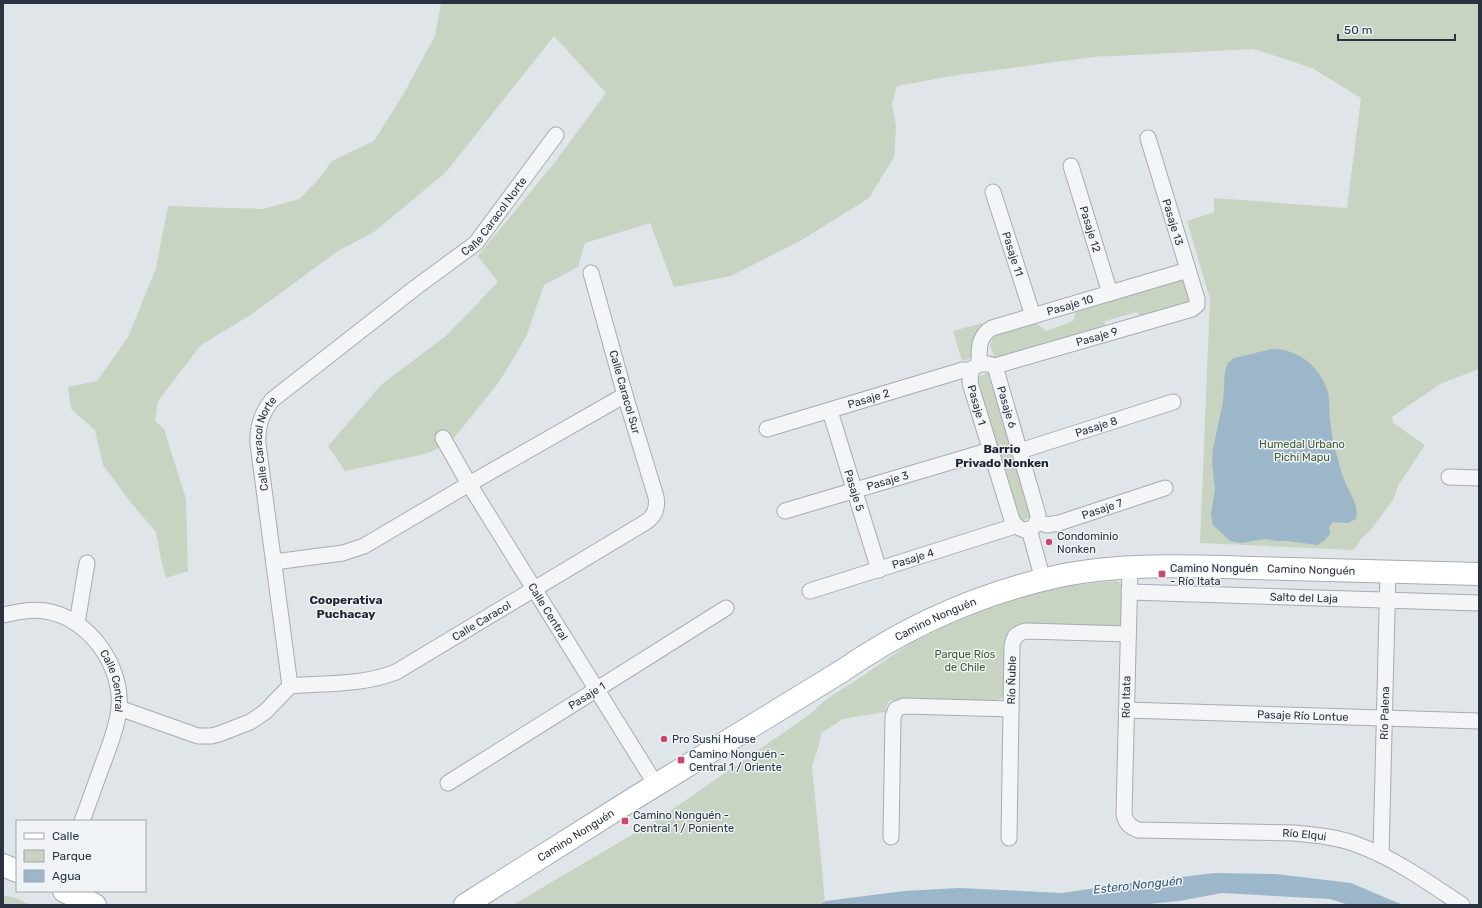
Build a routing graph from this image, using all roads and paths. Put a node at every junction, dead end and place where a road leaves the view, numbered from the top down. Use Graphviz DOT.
graph roads {
  1 [pos="556,135"];
  2 [pos="1148,138"];
  3 [pos="1071,166"];
  4 [pos="993,192"];
  5 [pos="1188,270"];
  6 [pos="591,273"];
  7 [pos="1110,293"];
  8 [pos="1196,305"];
  9 [pos="1033,316"];
  10 [pos="995,366"];
  11 [pos="975,367"];
  12 [pos="625,396"];
  13 [pos="1173,402"];
  14 [pos="830,411"];
  15 [pos="766,429"];
  16 [pos="442,438"];
  17 [pos="991,450"];
  18 [pos="1020,451"];
  19 [pos="1449,477"];
  20 [pos="1479,478"];
  21 [pos="469,484"];
  22 [pos="1165,488"];
  23 [pos="854,490"];
  24 [pos="656,511"];
  25 [pos="785,511"];
  26 [pos="1028,526"];
  27 [pos="274,562"];
  28 [pos="87,563"];
  29 [pos="1130,567"];
  30 [pos="879,570"];
  31 [pos="1388,571"];
  32 [pos="1479,574"];
  33 [pos="1043,580"];
  34 [pos="534,589"];
  35 [pos="810,591"];
  36 [pos="1129,592"];
  37 [pos="1387,600"];
  38 [pos="1479,603"];
  39 [pos="726,608"];
  40 [pos="3,616"];
  41 [pos="77,623"];
  42 [pos="1128,634"];
  43 [pos="290,686"];
  44 [pos="596,690"];
  45 [pos="119,708"];
  46 [pos="1011,709"];
  47 [pos="1126,710"];
  48 [pos="1384,718"];
  49 [pos="1479,721"];
  50 [pos="448,783"];
  51 [pos="656,785"];
  52 [pos="82,820"];
  53 [pos="1129,825"];
  54 [pos="891,837"];
  55 [pos="1009,838"];
  56 [pos="1381,854"];
  57 [pos="3,865"];
  58 [pos="16,871"];
  59 [pos="66,892"];
  60 [pos="95,905"];
  61 [pos="465,905"];
  62 [pos="1462,905"];
  1 -- 27 [label="street, Calle Caracol Norte"];
  2 -- 5 [label="street, Pasaje 13"];
  3 -- 7 [label="street, Pasaje 12"];
  4 -- 9 [label="street, Pasaje 11"];
  5 -- 7 [label="street, Pasaje 10"];
  5 -- 8 [label="street, Pasaje 13"];
  6 -- 12 [label="street, Calle Caracol Sur"];
  7 -- 9 [label="street, Pasaje 10"];
  8 -- 10 [label="street, Pasaje 9"];
  9 -- 11 [label="street, Pasaje 10"];
  10 -- 11 [label="street"];
  10 -- 18 [label="street, Pasaje 6"];
  11 -- 14 [label="street, Pasaje 2"];
  11 -- 17 [label="street, Pasaje 1"];
  12 -- 21 [label="street"];
  12 -- 24 [label="street, Calle Caracol Sur"];
  13 -- 18 [label="street, Pasaje 8"];
  14 -- 15 [label="street, Pasaje 2"];
  14 -- 23 [label="street, Pasaje 5"];
  16 -- 21 [label="street, Calle Central"];
  17 -- 23 [label="street, Pasaje 3"];
  17 -- 26 [label="street, Pasaje 1"];
  18 -- 26 [label="street, Pasaje 6"];
  19 -- 20 [label="street"];
  21 -- 27 [label="street"];
  21 -- 34 [label="street, Calle Central"];
  22 -- 26 [label="street, Pasaje 7"];
  23 -- 25 [label="street, Pasaje 3"];
  23 -- 30 [label="street, Pasaje 5"];
  24 -- 34 [label="street, Calle Caracol"];
  26 -- 30 [label="street, Pasaje 4"];
  26 -- 33 [label="street"];
  27 -- 43 [label="street, Calle Caracol Norte"];
  28 -- 41 [label="street"];
  29 -- 31 [label="main road, Camino Nonguén"];
  29 -- 33 [label="main road, Camino Nonguén"];
  29 -- 36 [label="street, Río Itata"];
  30 -- 35 [label="street, Pasaje 4"];
  31 -- 32 [label="main road, Camino Nonguén"];
  31 -- 37 [label="street, Río Palena"];
  33 -- 51 [label="main road, Camino Nonguén"];
  34 -- 43 [label="street, Calle Caracol"];
  34 -- 44 [label="street, Calle Central"];
  36 -- 37 [label="street, Salto del Laja"];
  36 -- 42 [label="street, Río Itata"];
  37 -- 38 [label="street, Salto del Laja"];
  37 -- 48 [label="street, Río Palena"];
  39 -- 44 [label="street, Pasaje 1"];
  40 -- 41 [label="street, Calle Central"];
  41 -- 45 [label="street, Calle Central"];
  42 -- 46 [label="street, Río Ñuble"];
  42 -- 47 [label="street, Río Itata"];
  43 -- 45 [label="street"];
  44 -- 50 [label="street, Pasaje 1"];
  44 -- 51 [label="street, Calle Central"];
  45 -- 52 [label="street, Calle Central"];
  46 -- 54 [label="street"];
  46 -- 55 [label="street, Río Ñuble"];
  47 -- 48 [label="street, Pasaje Río Lontue"];
  47 -- 53 [label="street, Río Itata"];
  48 -- 49 [label="street, Pasaje Río Lontue"];
  48 -- 56 [label="street, Río Palena"];
  51 -- 61 [label="main road, Camino Nonguén"];
  53 -- 56 [label="street, Río Elqui"];
  56 -- 62 [label="street, Río Elqui"];
  57 -- 58 [label="main road"];
  59 -- 60 [label="main road"];
}
